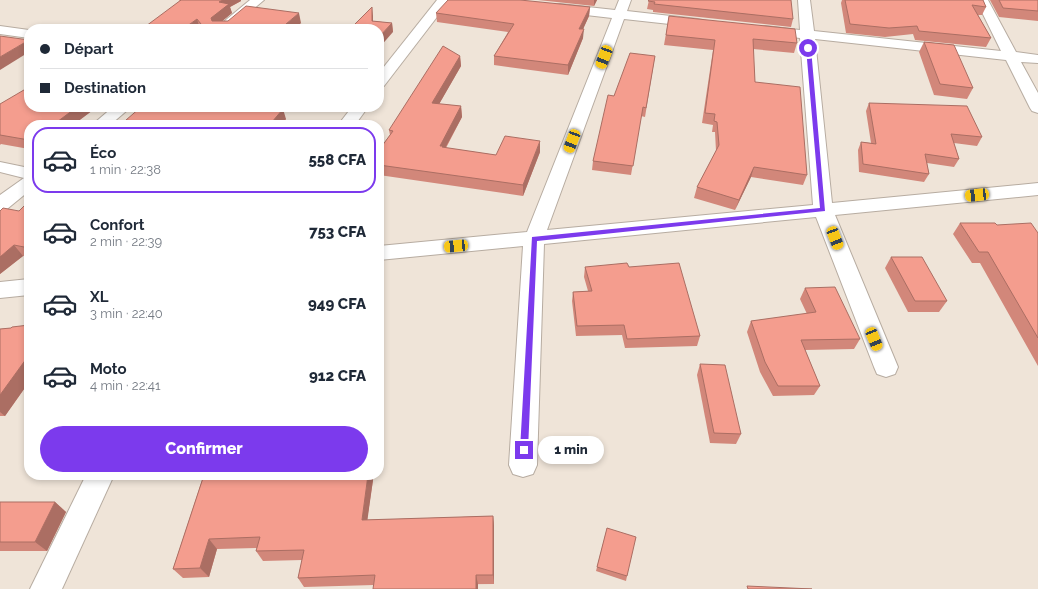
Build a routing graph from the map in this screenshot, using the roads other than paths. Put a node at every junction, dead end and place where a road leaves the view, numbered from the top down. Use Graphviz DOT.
graph roads {
  1 [pos="258,0"];
  2 [pos="444,0"];
  3 [pos="804,0"];
  4 [pos="982,0"];
  5 [pos="550,7"];
  6 [pos="623,8"];
  7 [pos="228,24"];
  8 [pos="714,24"];
  9 [pos="753,28"];
  10 [pos="0,30"];
  11 [pos="24,33"];
  12 [pos="807,34"];
  13 [pos="1012,56"];
  14 [pos="1038,59"];
  15 [pos="384,77"];
  16 [pos="1038,108"];
  17 [pos="117,112"];
  18 [pos="356,112"];
  19 [pos="106,120"];
  20 [pos="350,120"];
  21 [pos="0,167"];
  22 [pos="24,172"];
  23 [pos="24,186"];
  24 [pos="1038,189"];
  25 [pos="0,205"];
  26 [pos="823,210"];
  27 [pos="534,239"];
  28 [pos="384,253"];
  29 [pos="24,288"];
  30 [pos="0,290"];
  31 [pos="886,367"];
  32 [pos="524,465"];
  33 [pos="98,480"];
  34 [pos="46,589"];
  1 -- 7 [label="street"];
  2 -- 15 [label="street"];
  3 -- 12 [label="street"];
  4 -- 13 [label="street"];
  5 -- 6 [label="street"];
  6 -- 8 [label="street"];
  6 -- 27 [label="street"];
  9 -- 12 [label="street"];
  10 -- 11 [label="street"];
  12 -- 13 [label="street"];
  12 -- 26 [label="street"];
  13 -- 14 [label="street"];
  13 -- 16 [label="street"];
  17 -- 19 [label="street"];
  18 -- 20 [label="street"];
  21 -- 22 [label="street"];
  23 -- 25 [label="street"];
  24 -- 26 [label="street"];
  26 -- 27 [label="street"];
  26 -- 31 [label="street"];
  27 -- 28 [label="street"];
  27 -- 32 [label="street"];
  29 -- 30 [label="street"];
  33 -- 34 [label="street"];
}
